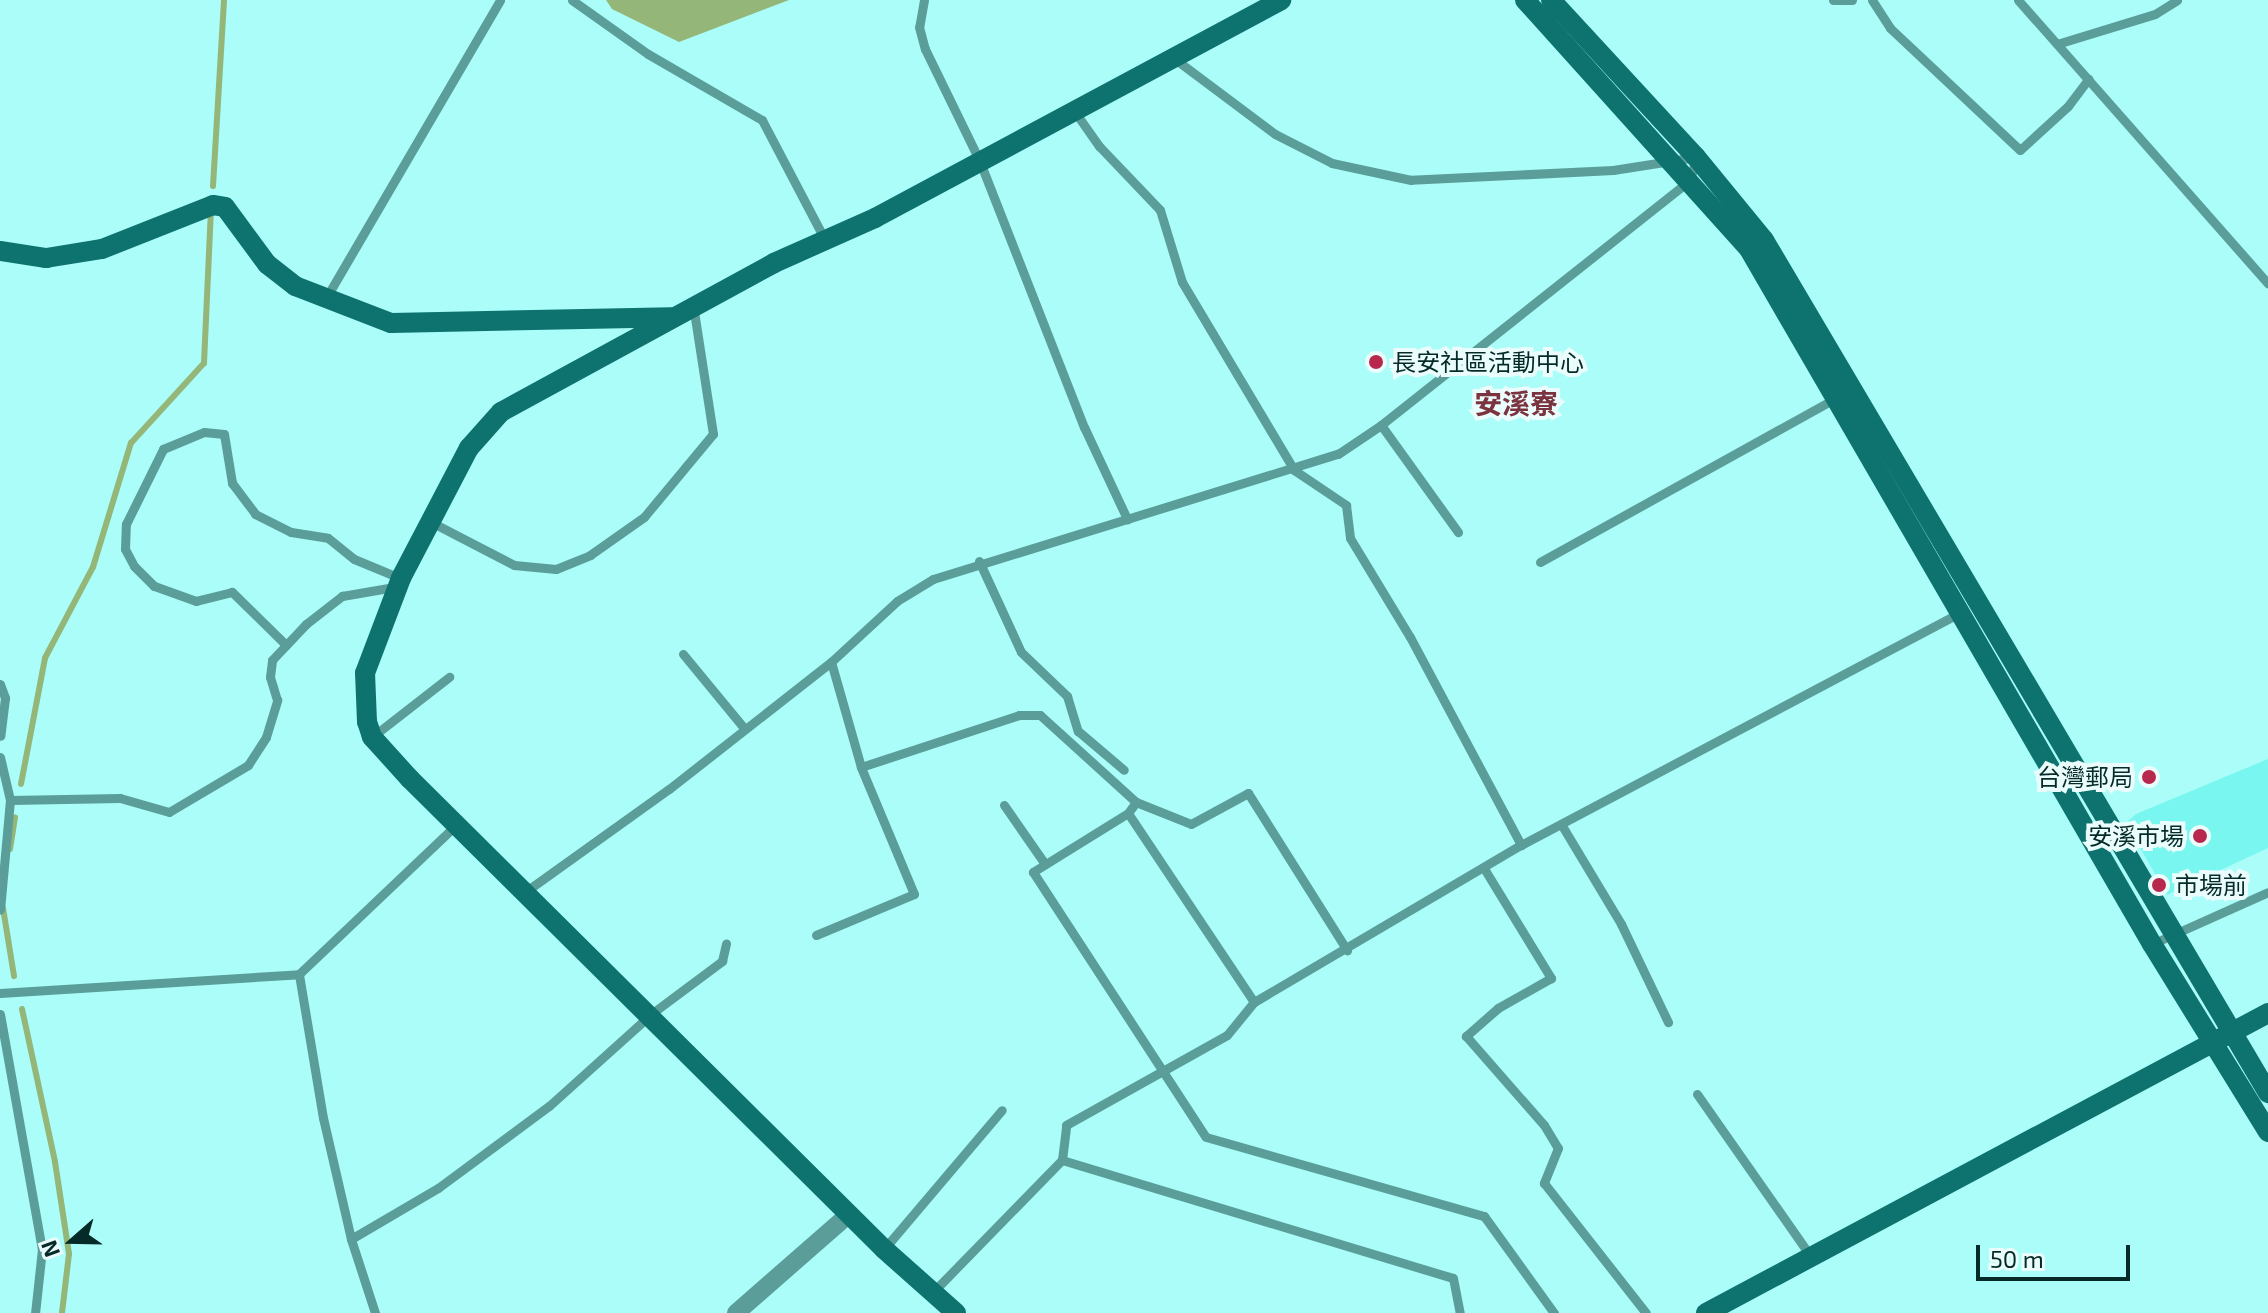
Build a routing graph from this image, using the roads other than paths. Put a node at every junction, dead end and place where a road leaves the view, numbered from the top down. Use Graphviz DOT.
graph roads {
  1 [pos="500,0"];
  2 [pos="572,0"];
  3 [pos="924,0"];
  4 [pos="1525,0"];
  5 [pos="1551,0"];
  6 [pos="1833,0"];
  7 [pos="1852,0"];
  8 [pos="1872,0"];
  9 [pos="2018,0"];
  10 [pos="2177,0"];
  11 [pos="1269,3"];
  12 [pos="2057,44"];
  13 [pos="1172,57"];
  14 [pos="2088,79"];
  15 [pos="1073,109"];
  16 [pos="1696,157"];
  17 [pos="1673,160"];
  18 [pos="980,162"];
  19 [pos="1690,180"];
  20 [pos="825,240"];
  21 [pos="0,251"];
  22 [pos="2268,284"];
  23 [pos="325,300"];
  24 [pos="684,314"];
  25 [pos="1834,399"];
  26 [pos="1381,425"];
  27 [pos="1294,470"];
  28 [pos="1127,519"];
  29 [pos="431,522"];
  30 [pos="1458,532"];
  31 [pos="979,561"];
  32 [pos="1540,562"];
  33 [pos="399,582"];
  34 [pos="1959,613"];
  35 [pos="286,645"];
  36 [pos="683,654"];
  37 [pos="831,662"];
  38 [pos="449,677"];
  39 [pos="0,684"];
  40 [pos="744,728"];
  41 [pos="0,736"];
  42 [pos="372,737"];
  43 [pos="0,757"];
  44 [pos="861,767"];
  45 [pos="1124,770"];
  46 [pos="10,800"];
  47 [pos="1136,802"];
  48 [pos="1004,805"];
  49 [pos="1128,813"];
  50 [pos="459,823"];
  51 [pos="1561,824"];
  52 [pos="1521,845"];
  53 [pos="1045,864"];
  54 [pos="1485,870"];
  55 [pos="525,892"];
  56 [pos="2268,892"];
  57 [pos="0,910"];
  58 [pos="2171,934"];
  59 [pos="816,935"];
  60 [pos="726,943"];
  61 [pos="2152,944"];
  62 [pos="1347,950"];
  63 [pos="299,974"];
  64 [pos="0,993"];
  65 [pos="1254,1002"];
  66 [pos="2268,1013"];
  67 [pos="0,1014"];
  68 [pos="651,1014"];
  69 [pos="1668,1022"];
  70 [pos="2223,1038"];
  71 [pos="1162,1069"];
  72 [pos="2268,1093"];
  73 [pos="1697,1094"];
  74 [pos="1002,1110"];
  75 [pos="2268,1132"];
  76 [pos="1062,1160"];
  77 [pos="849,1214"];
  78 [pos="351,1239"];
  79 [pos="884,1249"];
  80 [pos="1812,1258"];
  81 [pos="931,1293"];
  82 [pos="35,1313"];
  83 [pos="375,1313"];
  84 [pos="736,1313"];
  85 [pos="956,1313"];
  86 [pos="1460,1313"];
  87 [pos="1554,1313"];
  88 [pos="1646,1313"];
  89 [pos="1706,1313"];
  1 -- 23 [label="lane"];
  2 -- 20 [label="lane"];
  3 -- 18 [label="lane"];
  4 -- 17 [label="street"];
  5 -- 16 [label="street"];
  6 -- 7 [label="lane"];
  8 -- 14 [label="lane"];
  9 -- 12 [label="lane"];
  10 -- 12 [label="lane"];
  11 -- 13 [label="street"];
  12 -- 14 [label="lane"];
  13 -- 15 [label="street"];
  13 -- 17 [label="lane"];
  14 -- 22 [label="lane"];
  15 -- 18 [label="street"];
  15 -- 27 [label="lane"];
  16 -- 17 [label="lane"];
  16 -- 19 [label="lane"];
  16 -- 58 [label="street"];
  17 -- 19 [label="street"];
  18 -- 20 [label="street"];
  18 -- 28 [label="lane"];
  19 -- 25 [label="street"];
  19 -- 26 [label="lane"];
  20 -- 24 [label="street"];
  21 -- 23 [label="street"];
  23 -- 24 [label="street"];
  24 -- 29 [label="street"];
  24 -- 29 [label="lane"];
  25 -- 32 [label="lane"];
  25 -- 34 [label="street"];
  26 -- 27 [label="lane"];
  26 -- 30 [label="lane"];
  27 -- 28 [label="lane"];
  27 -- 52 [label="lane"];
  28 -- 31 [label="lane"];
  29 -- 33 [label="street"];
  31 -- 37 [label="lane"];
  31 -- 45 [label="lane"];
  33 -- 35 [label="lane"];
  33 -- 35 [label="lane"];
  33 -- 42 [label="street"];
  34 -- 51 [label="lane"];
  34 -- 61 [label="street"];
  35 -- 46 [label="lane"];
  36 -- 40 [label="lane"];
  37 -- 40 [label="lane"];
  37 -- 44 [label="lane"];
  38 -- 42 [label="lane"];
  39 -- 41 [label="lane"];
  40 -- 55 [label="lane"];
  42 -- 50 [label="street"];
  43 -- 46 [label="lane"];
  44 -- 47 [label="lane"];
  44 -- 59 [label="lane"];
  46 -- 57 [label="lane"];
  47 -- 49 [label="lane"];
  47 -- 62 [label="lane"];
  48 -- 53 [label="lane"];
  49 -- 53 [label="lane"];
  49 -- 65 [label="lane"];
  50 -- 55 [label="street"];
  50 -- 63 [label="lane"];
  51 -- 52 [label="lane"];
  51 -- 69 [label="lane"];
  52 -- 54 [label="lane"];
  53 -- 71 [label="lane"];
  54 -- 62 [label="lane"];
  54 -- 88 [label="lane"];
  55 -- 68 [label="street"];
  56 -- 58 [label="lane"];
  58 -- 61 [label="lane"];
  58 -- 70 [label="street"];
  60 -- 68 [label="lane"];
  61 -- 70 [label="street"];
  62 -- 65 [label="lane"];
  63 -- 64 [label="lane"];
  63 -- 78 [label="lane"];
  65 -- 71 [label="lane"];
  66 -- 70 [label="street"];
  67 -- 82 [label="lane"];
  68 -- 77 [label="street"];
  68 -- 78 [label="lane"];
  70 -- 72 [label="street"];
  70 -- 75 [label="street"];
  70 -- 80 [label="street"];
  71 -- 76 [label="lane"];
  71 -- 87 [label="lane"];
  73 -- 80 [label="lane"];
  74 -- 79 [label="lane"];
  76 -- 81 [label="lane"];
  76 -- 86 [label="lane"];
  77 -- 79 [label="street"];
  77 -- 84 [label="street"];
  78 -- 83 [label="lane"];
  79 -- 81 [label="street"];
  80 -- 89 [label="street"];
  81 -- 85 [label="street"];
}
